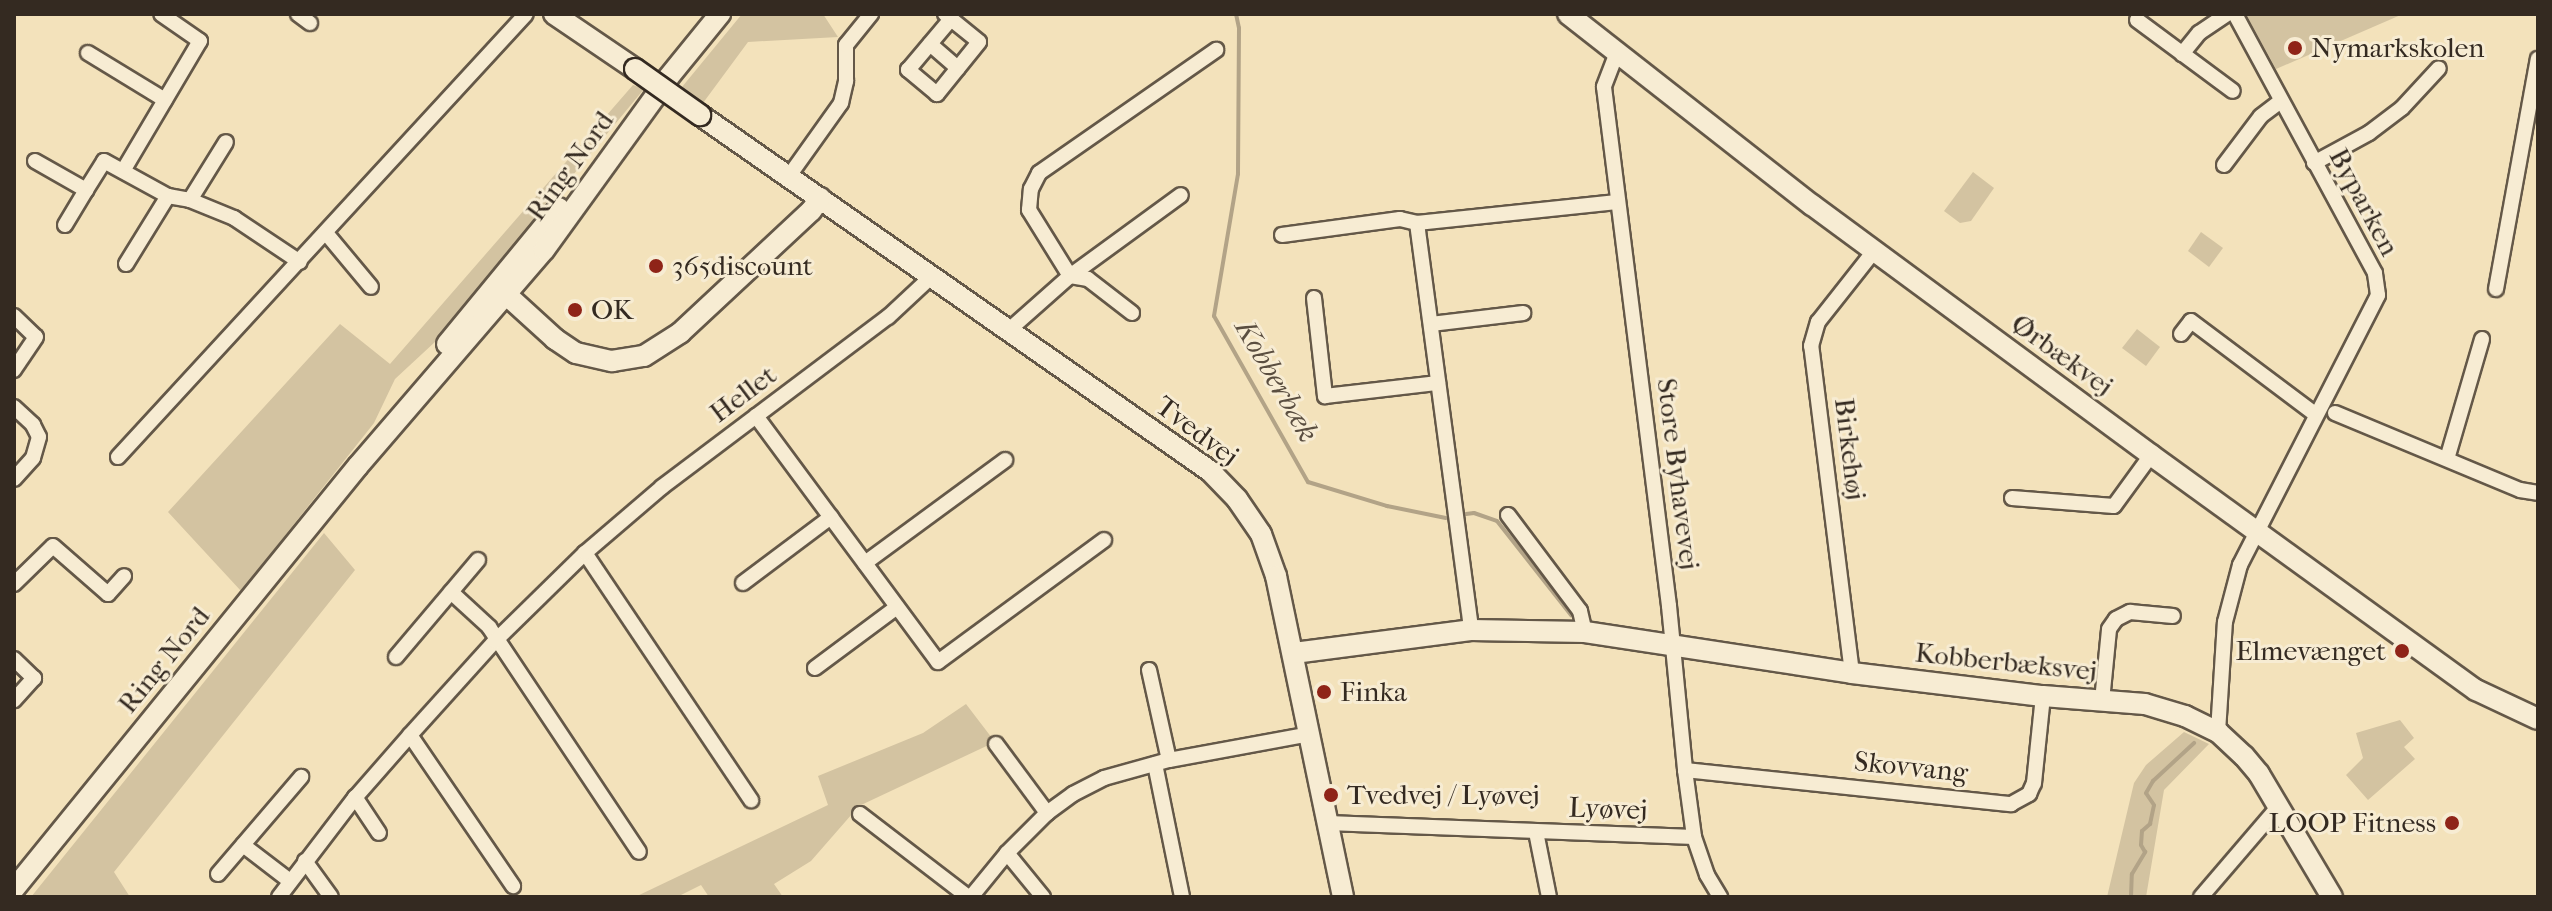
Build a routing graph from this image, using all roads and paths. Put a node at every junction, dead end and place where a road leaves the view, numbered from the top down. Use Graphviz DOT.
graph roads {
  1 [pos="161,14"];
  2 [pos="526,14"];
  3 [pos="720,14"];
  4 [pos="871,14"];
  5 [pos="2227,14"];
  6 [pos="2235,14"];
  7 [pos="559,15"];
  8 [pos="948,16"];
  9 [pos="1576,17"];
  10 [pos="2137,20"];
  11 [pos="930,44"];
  12 [pos="1216,50"];
  13 [pos="88,53"];
  14 [pos="2182,54"];
  15 [pos="1616,55"];
  16 [pos="2538,59"];
  17 [pos="958,68"];
  18 [pos="2439,68"];
  19 [pos="2233,91"];
  20 [pos="165,100"];
  21 [pos="2281,101"];
  22 [pos="226,142"];
  23 [pos="35,161"];
  24 [pos="2314,163"];
  25 [pos="2224,165"];
  26 [pos="123,171"];
  27 [pos="789,176"];
  28 [pos="86,190"];
  29 [pos="1181,195"];
  30 [pos="168,196"];
  31 [pos="820,198"];
  32 [pos="190,200"];
  33 [pos="1617,202"];
  34 [pos="1417,223"];
  35 [pos="65,225"];
  36 [pos="326,233"];
  37 [pos="1282,235"];
  38 [pos="1874,251"];
  39 [pos="300,262"];
  40 [pos="126,264"];
  41 [pos="932,276"];
  42 [pos="1070,276"];
  43 [pos="371,287"];
  44 [pos="2496,289"];
  45 [pos="501,290"];
  46 [pos="1314,298"];
  47 [pos="1132,313"];
  48 [pos="1523,313"];
  49 [pos="14,316"];
  50 [pos="1431,324"];
  51 [pos="1009,330"];
  52 [pos="2181,334"];
  53 [pos="2482,339"];
  54 [pos="14,370"];
  55 [pos="1438,383"];
  56 [pos="14,407"];
  57 [pos="2335,413"];
  58 [pos="2316,415"];
  59 [pos="756,416"];
  60 [pos="2151,455"];
  61 [pos="118,457"];
  62 [pos="2447,459"];
  63 [pos="1005,460"];
  64 [pos="14,479"];
  65 [pos="2538,493"];
  66 [pos="2012,498"];
  67 [pos="1508,515"];
  68 [pos="831,517"];
  69 [pos="2257,531"];
  70 [pos="1104,540"];
  71 [pos="585,553"];
  72 [pos="478,560"];
  73 [pos="865,563"];
  74 [pos="124,576"];
  75 [pos="743,583"];
  76 [pos="14,584"];
  77 [pos="451,592"];
  78 [pos="897,607"];
  79 [pos="2173,616"];
  80 [pos="1471,630"];
  81 [pos="1585,632"];
  82 [pos="495,641"];
  83 [pos="1672,644"];
  84 [pos="1294,653"];
  85 [pos="396,657"];
  86 [pos="14,659"];
  87 [pos="815,668"];
  88 [pos="1149,670"];
  89 [pos="1852,673"];
  90 [pos="2043,696"];
  91 [pos="14,700"];
  92 [pos="2102,701"];
  93 [pos="2538,719"];
  94 [pos="2218,732"];
  95 [pos="1310,734"];
  96 [pos="410,735"];
  97 [pos="996,744"];
  98 [pos="1162,762"];
  99 [pos="1685,770"];
  100 [pos="301,777"];
  101 [pos="355,797"];
  102 [pos="751,800"];
  103 [pos="2279,806"];
  104 [pos="1047,813"];
  105 [pos="860,814"];
  106 [pos="1328,823"];
  107 [pos="1536,832"];
  108 [pos="379,833"];
  109 [pos="1694,837"];
  110 [pos="243,845"];
  111 [pos="639,852"];
  112 [pos="1007,853"];
  113 [pos="305,861"];
  114 [pos="218,874"];
  115 [pos="290,881"];
  116 [pos="513,886"];
  117 [pos="14,889"];
  118 [pos="279,897"];
  119 [pos="331,897"];
  120 [pos="970,897"];
  121 [pos="1043,897"];
  122 [pos="1182,897"];
  123 [pos="1343,897"];
  124 [pos="1549,897"];
  125 [pos="1720,897"];
  126 [pos="2201,897"];
  127 [pos="2332,897"];
  1 -- 20 [label="street"];
  2 -- 36 [label="street"];
  3 -- 45 [label="street, Ring Nord"];
  4 -- 27 [label="street"];
  5 -- 14 [label="street"];
  6 -- 21 [label="street, Byparken"];
  7 -- 27 [label="street, Tvedvej, bridge"];
  8 -- 11 [label="street"];
  8 -- 17 [label="street"];
  9 -- 15 [label="street, Ørbækvej"];
  10 -- 14 [label="street"];
  11 -- 17 [label="street"];
  11 -- 17 [label="street"];
  12 -- 42 [label="street"];
  13 -- 20 [label="street"];
  14 -- 19 [label="street"];
  15 -- 33 [label="street, Store Byhavevej"];
  15 -- 38 [label="street, Ørbækvej"];
  16 -- 44 [label="street"];
  18 -- 24 [label="street"];
  20 -- 26 [label="street"];
  21 -- 24 [label="street, Byparken"];
  21 -- 25 [label="street"];
  22 -- 32 [label="street"];
  23 -- 28 [label="street"];
  24 -- 58 [label="street, Byparken"];
  26 -- 28 [label="street"];
  26 -- 30 [label="street"];
  27 -- 31 [label="street, Tvedvej"];
  28 -- 35 [label="street"];
  29 -- 42 [label="street"];
  30 -- 32 [label="street"];
  30 -- 40 [label="street"];
  31 -- 41 [label="street, Tvedvej"];
  31 -- 45 [label="street"];
  32 -- 39 [label="street"];
  33 -- 34 [label="street"];
  33 -- 83 [label="street, Store Byhavevej"];
  34 -- 37 [label="street"];
  34 -- 50 [label="street"];
  36 -- 39 [label="street"];
  36 -- 43 [label="street"];
  38 -- 60 [label="street, Ørbækvej"];
  38 -- 89 [label="street, Birkehøj"];
  39 -- 61 [label="street"];
  41 -- 51 [label="street, Tvedvej"];
  41 -- 59 [label="street, Hellet"];
  42 -- 47 [label="street"];
  42 -- 51 [label="street"];
  45 -- 117 [label="street, Ring Nord"];
  46 -- 55 [label="street"];
  48 -- 50 [label="street"];
  49 -- 54 [label="street"];
  50 -- 55 [label="street"];
  51 -- 84 [label="street, Tvedvej"];
  52 -- 58 [label="street"];
  53 -- 62 [label="street"];
  55 -- 80 [label="street"];
  56 -- 64 [label="street"];
  57 -- 62 [label="street"];
  58 -- 69 [label="street, Byparken"];
  59 -- 68 [label="street"];
  59 -- 71 [label="street, Hellet"];
  60 -- 66 [label="street"];
  60 -- 69 [label="street, Ørbækvej"];
  62 -- 65 [label="street"];
  63 -- 73 [label="street"];
  67 -- 81 [label="street"];
  68 -- 73 [label="street"];
  68 -- 75 [label="street"];
  69 -- 93 [label="street, Ørbækvej"];
  69 -- 94 [label="street, Byparken"];
  70 -- 78 [label="street"];
  71 -- 82 [label="street, Hellet"];
  71 -- 102 [label="street"];
  72 -- 77 [label="street"];
  73 -- 78 [label="street"];
  74 -- 76 [label="street"];
  77 -- 82 [label="street"];
  77 -- 85 [label="street"];
  78 -- 87 [label="street"];
  79 -- 92 [label="street"];
  80 -- 81 [label="street, Kobberbæksvej"];
  80 -- 84 [label="street, Kobberbæksvej"];
  81 -- 83 [label="street, Kobberbæksvej"];
  82 -- 96 [label="street, Hellet"];
  82 -- 111 [label="street"];
  83 -- 89 [label="street, Kobberbæksvej"];
  83 -- 99 [label="street, Store Byhavevej"];
  84 -- 95 [label="street, Tvedvej"];
  86 -- 91 [label="street"];
  88 -- 98 [label="street"];
  89 -- 90 [label="street, Kobberbæksvej"];
  90 -- 92 [label="street, Kobberbæksvej"];
  90 -- 99 [label="street, Skovvang"];
  92 -- 94 [label="street, Kobberbæksvej"];
  94 -- 103 [label="street, Kobberbæksvej"];
  95 -- 98 [label="street"];
  95 -- 106 [label="street, Tvedvej"];
  96 -- 101 [label="street, Hellet"];
  96 -- 116 [label="street"];
  97 -- 104 [label="street"];
  98 -- 104 [label="street"];
  98 -- 122 [label="street"];
  99 -- 109 [label="street, Store Byhavevej"];
  100 -- 110 [label="street"];
  101 -- 108 [label="street"];
  101 -- 113 [label="street, Hellet"];
  103 -- 126 [label="street"];
  103 -- 127 [label="street, Kobberbæksvej"];
  104 -- 112 [label="street"];
  105 -- 120 [label="street"];
  106 -- 107 [label="street, Lyøvej"];
  106 -- 123 [label="street, Tvedvej"];
  107 -- 109 [label="street, Lyøvej"];
  107 -- 124 [label="street"];
  109 -- 125 [label="street, Store Byhavevej"];
  110 -- 114 [label="street"];
  110 -- 115 [label="street"];
  112 -- 120 [label="street"];
  112 -- 121 [label="street"];
  113 -- 115 [label="street, Hellet"];
  113 -- 119 [label="street"];
  115 -- 118 [label="street, Hellet"];
}
